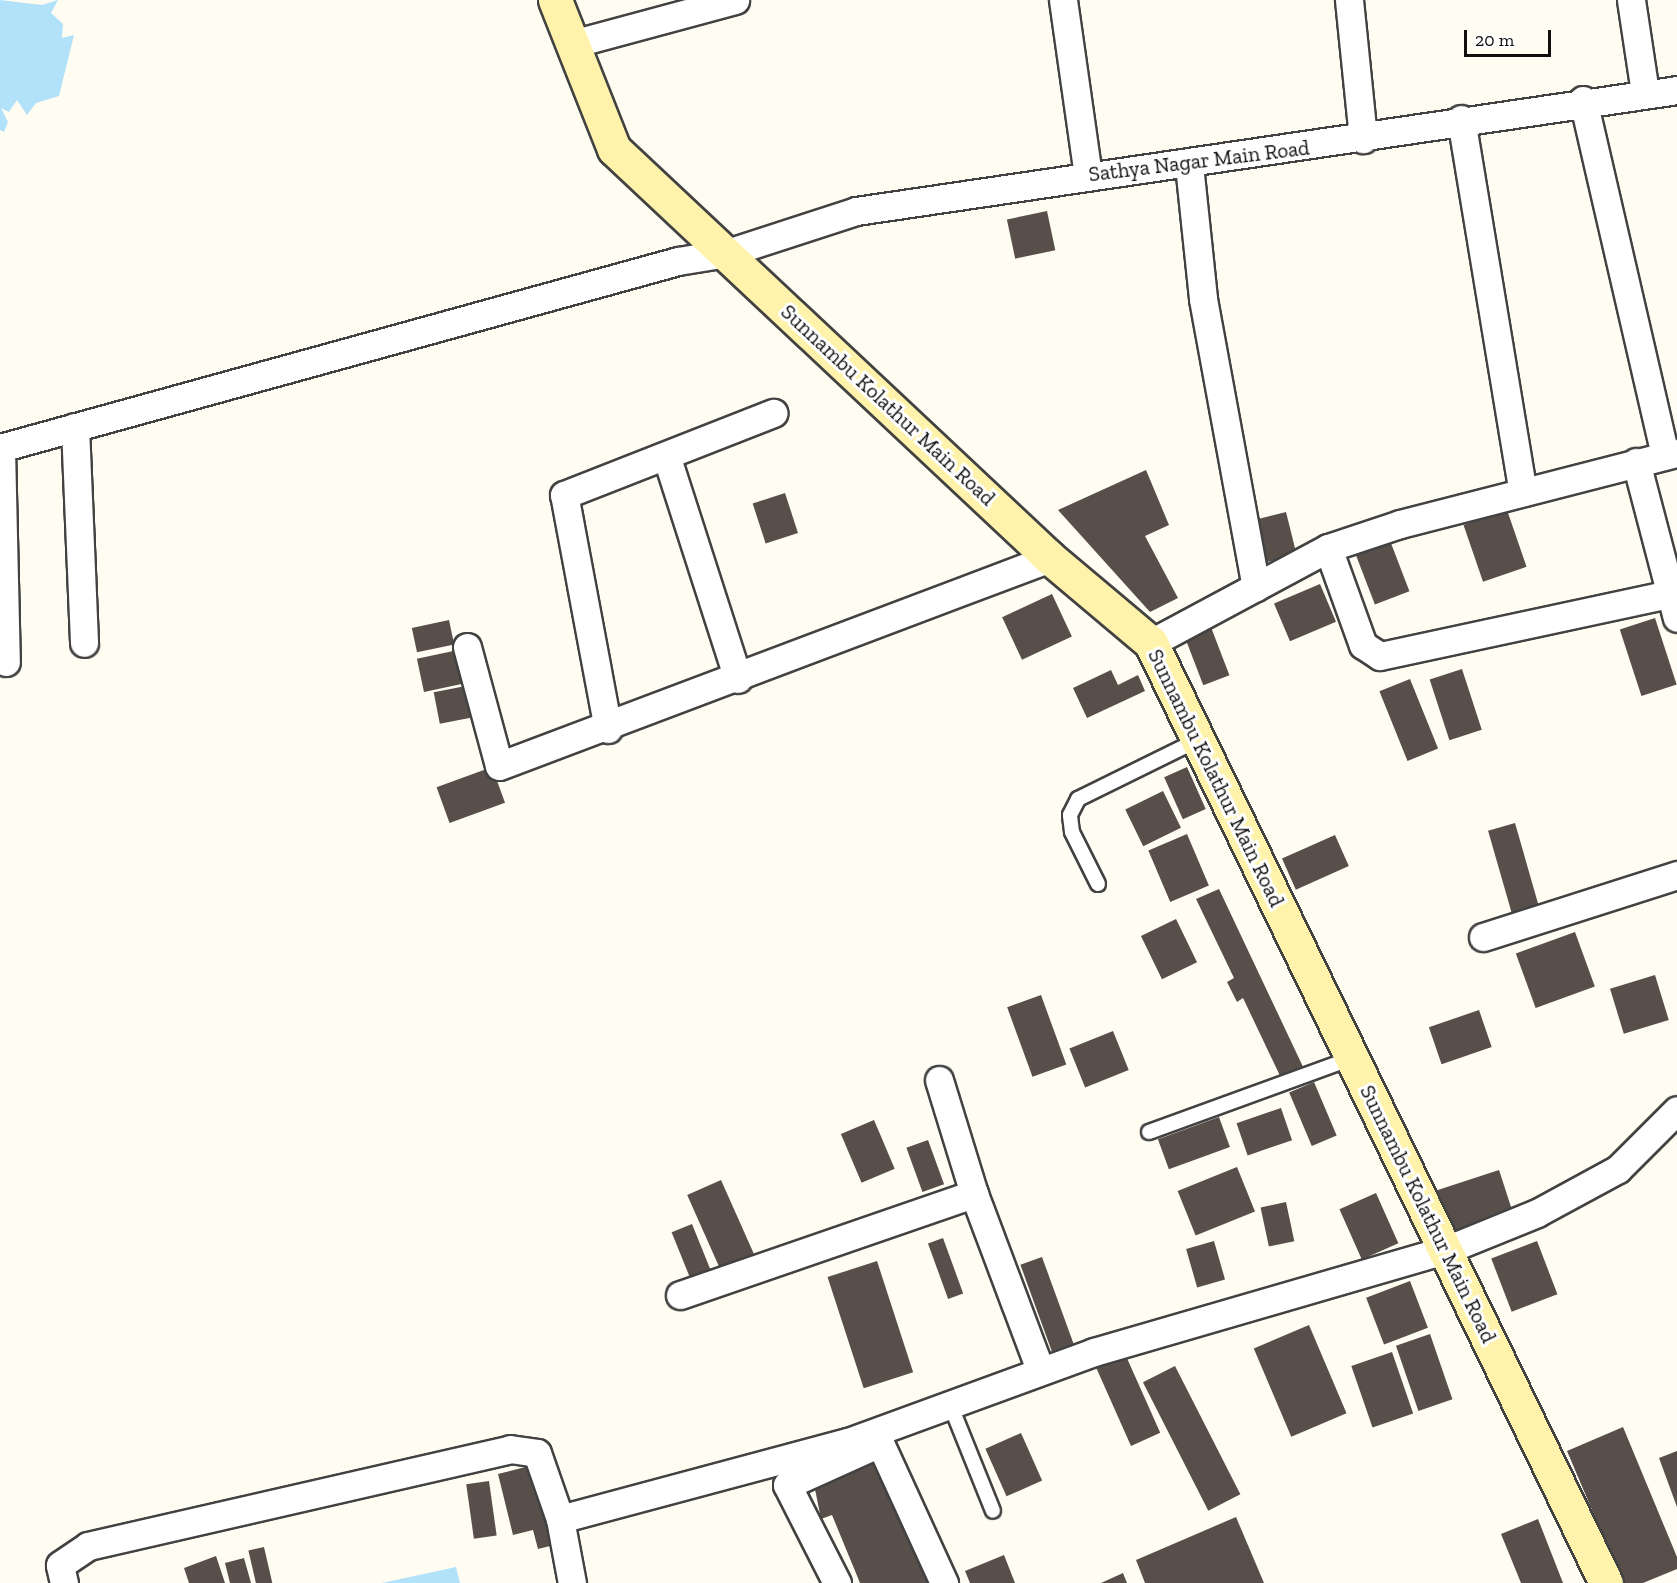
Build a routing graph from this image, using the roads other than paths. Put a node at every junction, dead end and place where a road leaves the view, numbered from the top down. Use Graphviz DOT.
graph roads {
  1 [pos="555,0"];
  2 [pos="735,0"];
  3 [pos="1063,0"];
  4 [pos="1349,0"];
  5 [pos="1631,0"];
  6 [pos="572,44"];
  7 [pos="1677,90"];
  8 [pos="1644,93"];
  9 [pos="1583,100"];
  10 [pos="1461,119"];
  11 [pos="1363,139"];
  12 [pos="1189,165"];
  13 [pos="1088,176"];
  14 [pos="727,253"];
  15 [pos="773,413"];
  16 [pos="75,428"];
  17 [pos="0,448"];
  18 [pos="1671,454"];
  19 [pos="667,458"];
  20 [pos="1636,462"];
  21 [pos="1523,492"];
  22 [pos="1328,549"];
  23 [pos="1050,558"];
  24 [pos="1256,587"];
  25 [pos="1673,606"];
  26 [pos="84,643"];
  27 [pos="1151,643"];
  28 [pos="467,647"];
  29 [pos="6,662"];
  30 [pos="738,679"];
  31 [pos="608,729"];
  32 [pos="1198,740"];
  33 [pos="1677,875"];
  34 [pos="1098,884"];
  35 [pos="1483,937"];
  36 [pos="1352,1058"];
  37 [pos="939,1080"];
  38 [pos="1677,1110"];
  39 [pos="1149,1132"];
  40 [pos="974,1194"];
  41 [pos="1446,1250"];
  42 [pos="680,1294"];
  43 [pos="1040,1370"];
  44 [pos="950,1404"];
  45 [pos="993,1511"];
  46 [pos="560,1518"];
  47 [pos="64,1583"];
  48 [pos="572,1583"];
  49 [pos="837,1583"];
  50 [pos="944,1583"];
  51 [pos="1606,1583"];
  1 -- 6 [label="street, Sunnambu Kolathur Main Road"];
  2 -- 6 [label="street"];
  3 -- 13 [label="street"];
  4 -- 11 [label="street"];
  5 -- 8 [label="street"];
  6 -- 14 [label="street, Sunnambu Kolathur Main Road"];
  7 -- 8 [label="street, Sathya Nagar Main Road"];
  8 -- 9 [label="street, Sathya Nagar Main Road"];
  9 -- 10 [label="street, Sathya Nagar Main Road"];
  9 -- 18 [label="street"];
  10 -- 11 [label="street, Sathya Nagar Main Road"];
  10 -- 21 [label="street"];
  11 -- 12 [label="street, Sathya Nagar Main Road"];
  12 -- 13 [label="street, Sathya Nagar Main Road"];
  12 -- 24 [label="street"];
  13 -- 14 [label="street, Sathya Nagar Main Road"];
  14 -- 16 [label="street, Sathya Nagar Main Road"];
  14 -- 23 [label="street, Sunnambu Kolathur Main Road"];
  15 -- 19 [label="street"];
  16 -- 17 [label="street, Sathya Nagar Main Road"];
  16 -- 26 [label="street"];
  17 -- 29 [label="street"];
  18 -- 20 [label="street"];
  19 -- 30 [label="street"];
  19 -- 31 [label="street"];
  20 -- 21 [label="street"];
  20 -- 25 [label="street"];
  21 -- 22 [label="street"];
  22 -- 24 [label="street"];
  22 -- 25 [label="street"];
  23 -- 27 [label="street, Sunnambu Kolathur Main Road"];
  23 -- 30 [label="street"];
  24 -- 27 [label="street"];
  27 -- 32 [label="street, Sunnambu Kolathur Main Road"];
  28 -- 31 [label="street"];
  30 -- 31 [label="street"];
  32 -- 34 [label="lane"];
  32 -- 36 [label="street, Sunnambu Kolathur Main Road"];
  33 -- 35 [label="street"];
  36 -- 39 [label="lane"];
  36 -- 41 [label="street, Sunnambu Kolathur Main Road"];
  37 -- 40 [label="street"];
  38 -- 41 [label="street"];
  40 -- 42 [label="street"];
  40 -- 43 [label="street"];
  41 -- 43 [label="street"];
  41 -- 51 [label="street, Sunnambu Kolathur Main Road"];
  43 -- 44 [label="street"];
  44 -- 45 [label="lane"];
  44 -- 46 [label="street"];
  46 -- 47 [label="street"];
  46 -- 48 [label="street"];
  49 -- 50 [label="street"];
}
